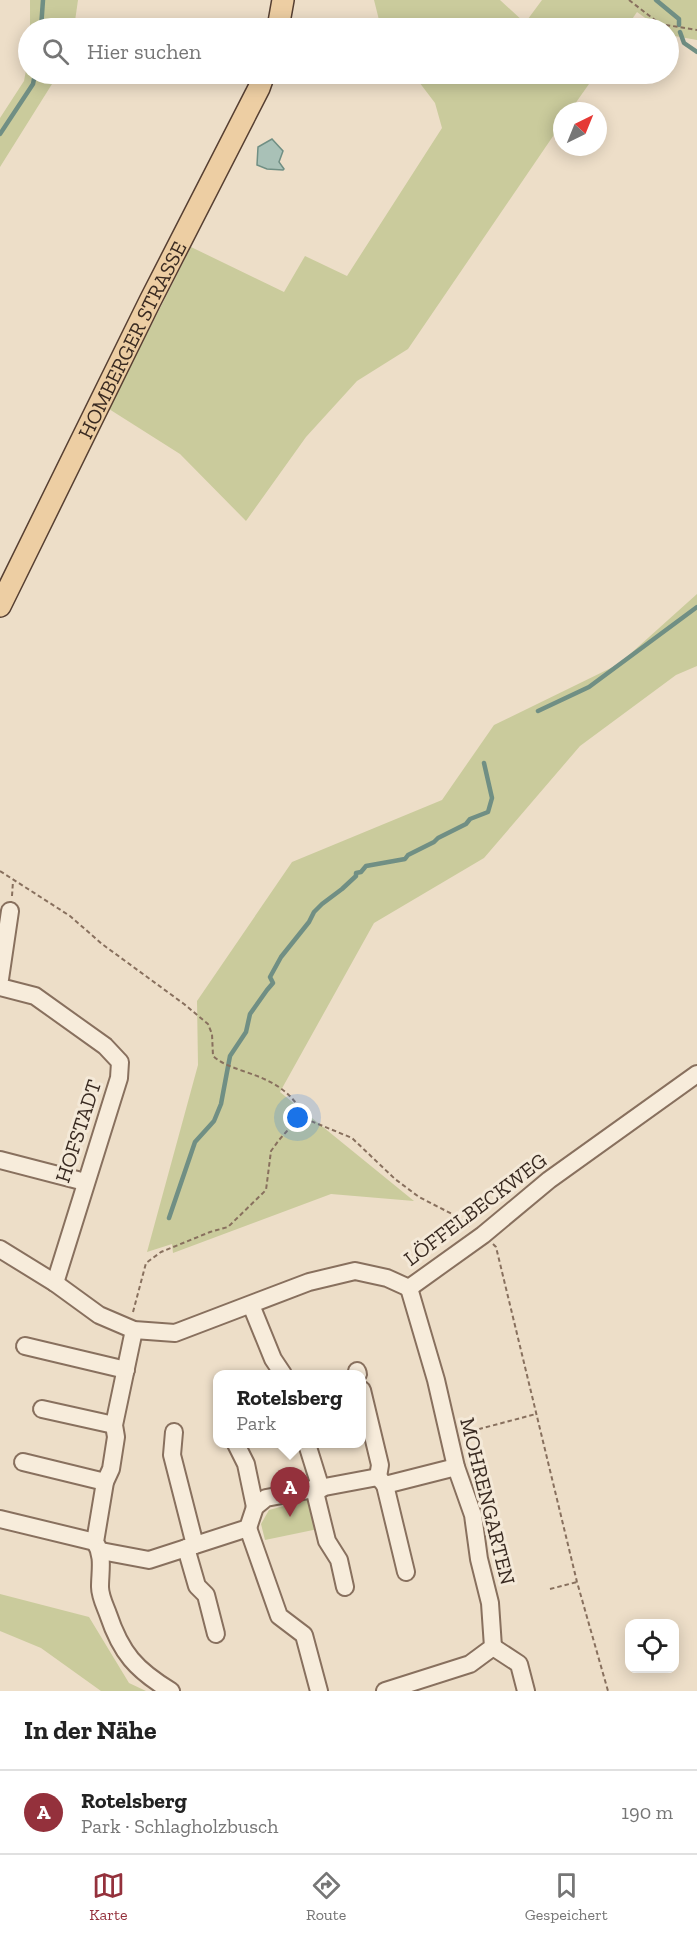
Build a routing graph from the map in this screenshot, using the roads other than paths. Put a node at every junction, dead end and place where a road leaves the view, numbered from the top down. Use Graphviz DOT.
graph roads {
  1 [pos="283,0"];
  2 [pos="280,18"];
  3 [pos="260,84"];
  4 [pos="0,606"];
  5 [pos="10,911"];
  6 [pos="0,979"];
  7 [pos="0,987"];
  8 [pos="697,1074"];
  9 [pos="0,1160"];
  10 [pos="85,1182"];
  11 [pos="0,1248"];
  12 [pos="55,1283"];
  13 [pos="409,1288"];
  14 [pos="250,1305"];
  15 [pos="132,1330"];
  16 [pos="25,1346"];
  17 [pos="126,1370"];
  18 [pos="280,1370"];
  19 [pos="366,1407"];
  20 [pos="42,1408"];
  21 [pos="114,1425"];
  22 [pos="174,1432"];
  23 [pos="238,1448"];
  24 [pos="308,1448"];
  25 [pos="23,1462"];
  26 [pos="456,1467"];
  27 [pos="382,1481"];
  28 [pos="105,1482"];
  29 [pos="317,1489"];
  30 [pos="255,1507"];
  31 [pos="0,1519"];
  32 [pos="248,1528"];
  33 [pos="191,1546"];
  34 [pos="98,1547"];
  35 [pos="406,1572"];
  36 [pos="345,1587"];
  37 [pos="216,1634"];
  38 [pos="494,1647"];
  39 [pos="171,1691"];
  40 [pos="319,1691"];
  41 [pos="385,1691"];
  42 [pos="526,1691"];
  1 -- 2 [label="main road"];
  3 -- 4 [label="main road, HOMBERGER STRASSE"];
  5 -- 6 [label="street"];
  7 -- 10 [label="street, HOFSTADT"];
  8 -- 13 [label="street, LÖFFELBECKWEG"];
  9 -- 10 [label="street"];
  10 -- 12 [label="street, HOFSTADT"];
  11 -- 12 [label="street, LÖFFELBECKWEG"];
  12 -- 15 [label="street, LÖFFELBECKWEG"];
  13 -- 14 [label="street, LÖFFELBECKWEG"];
  13 -- 26 [label="street, MOHRENGARTEN"];
  14 -- 15 [label="street, LÖFFELBECKWEG"];
  14 -- 18 [label="street"];
  15 -- 17 [label="street"];
  16 -- 17 [label="street"];
  17 -- 21 [label="street"];
  19 -- 27 [label="street"];
  20 -- 21 [label="street"];
  21 -- 28 [label="street"];
  22 -- 33 [label="street"];
  23 -- 30 [label="street"];
  24 -- 29 [label="street"];
  25 -- 28 [label="street"];
  26 -- 27 [label="street"];
  26 -- 38 [label="street, MOHRENGARTEN"];
  27 -- 29 [label="street"];
  27 -- 35 [label="street"];
  28 -- 34 [label="street"];
  29 -- 30 [label="street"];
  29 -- 36 [label="street"];
  30 -- 32 [label="street"];
  31 -- 34 [label="street"];
  32 -- 33 [label="street"];
  32 -- 40 [label="street"];
  33 -- 34 [label="street"];
  33 -- 37 [label="street"];
  34 -- 39 [label="street"];
  38 -- 41 [label="street"];
  38 -- 42 [label="street"];
}
